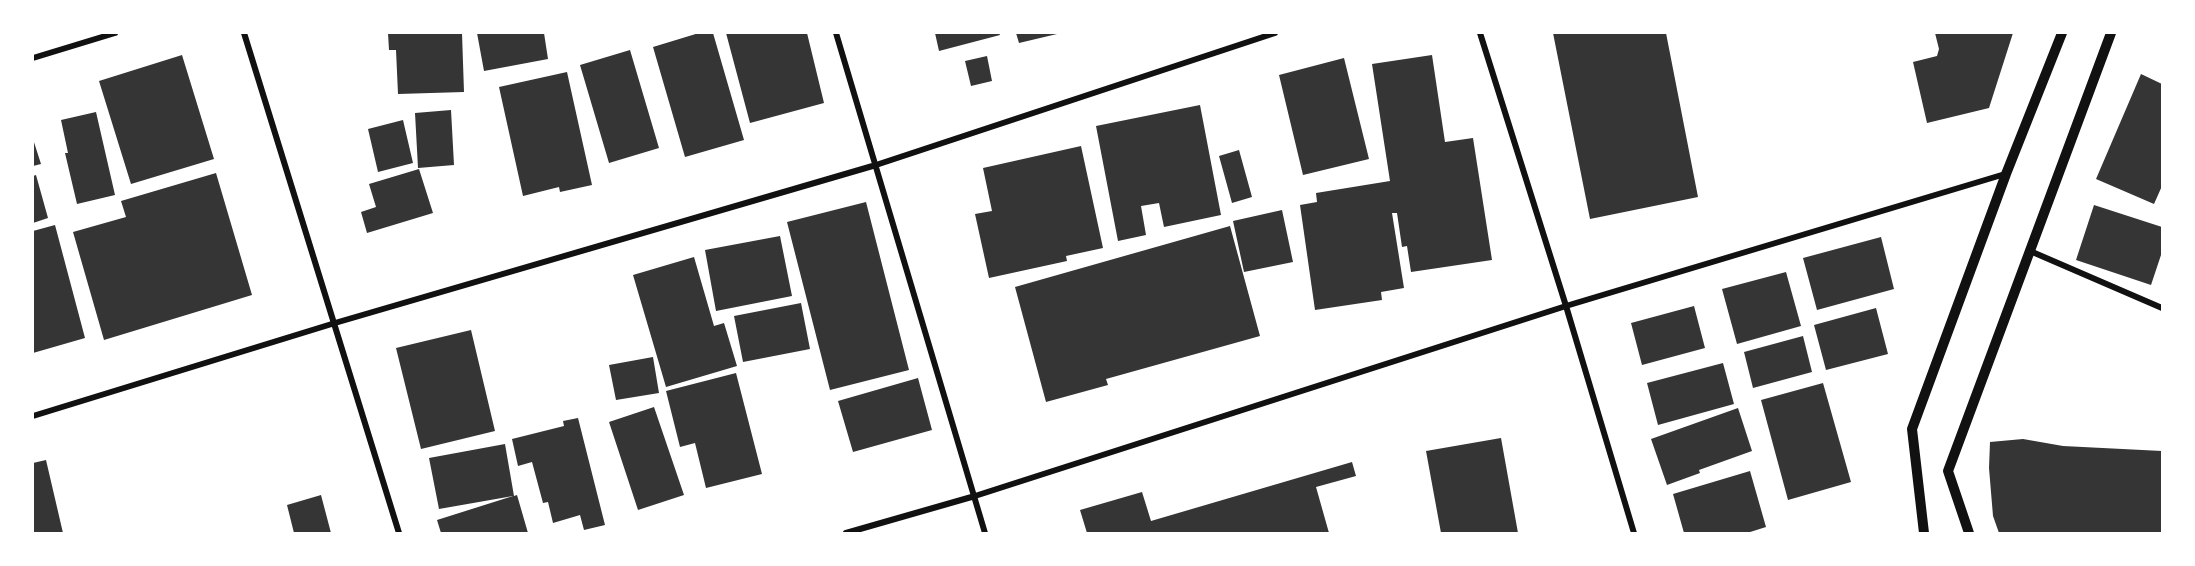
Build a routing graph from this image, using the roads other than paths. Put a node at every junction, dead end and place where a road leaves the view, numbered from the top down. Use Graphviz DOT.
graph roads {
  1 [pos="115,33"];
  2 [pos="244,33"];
  3 [pos="836,33"];
  4 [pos="1275,33"];
  5 [pos="1480,33"];
  6 [pos="2062,33"];
  7 [pos="2111,33"];
  8 [pos="33,58"];
  9 [pos="876,165"];
  10 [pos="2006,174"];
  11 [pos="2030,251"];
  12 [pos="1566,306"];
  13 [pos="2162,308"];
  14 [pos="335,323"];
  15 [pos="33,416"];
  16 [pos="975,496"];
  17 [pos="399,533"];
  18 [pos="846,533"];
  19 [pos="986,533"];
  20 [pos="1634,533"];
  21 [pos="1924,533"];
  22 [pos="1969,533"];
  1 -- 8 [label="street"];
  2 -- 14 [label="street"];
  3 -- 9 [label="street"];
  4 -- 9 [label="street"];
  5 -- 12 [label="street"];
  6 -- 10 [label="street"];
  7 -- 11 [label="street"];
  9 -- 14 [label="street"];
  9 -- 16 [label="street"];
  10 -- 12 [label="street"];
  10 -- 21 [label="street"];
  11 -- 13 [label="street"];
  11 -- 22 [label="street"];
  12 -- 16 [label="street"];
  12 -- 20 [label="street"];
  14 -- 15 [label="street"];
  14 -- 17 [label="street"];
  16 -- 18 [label="street"];
  16 -- 19 [label="street"];
}
